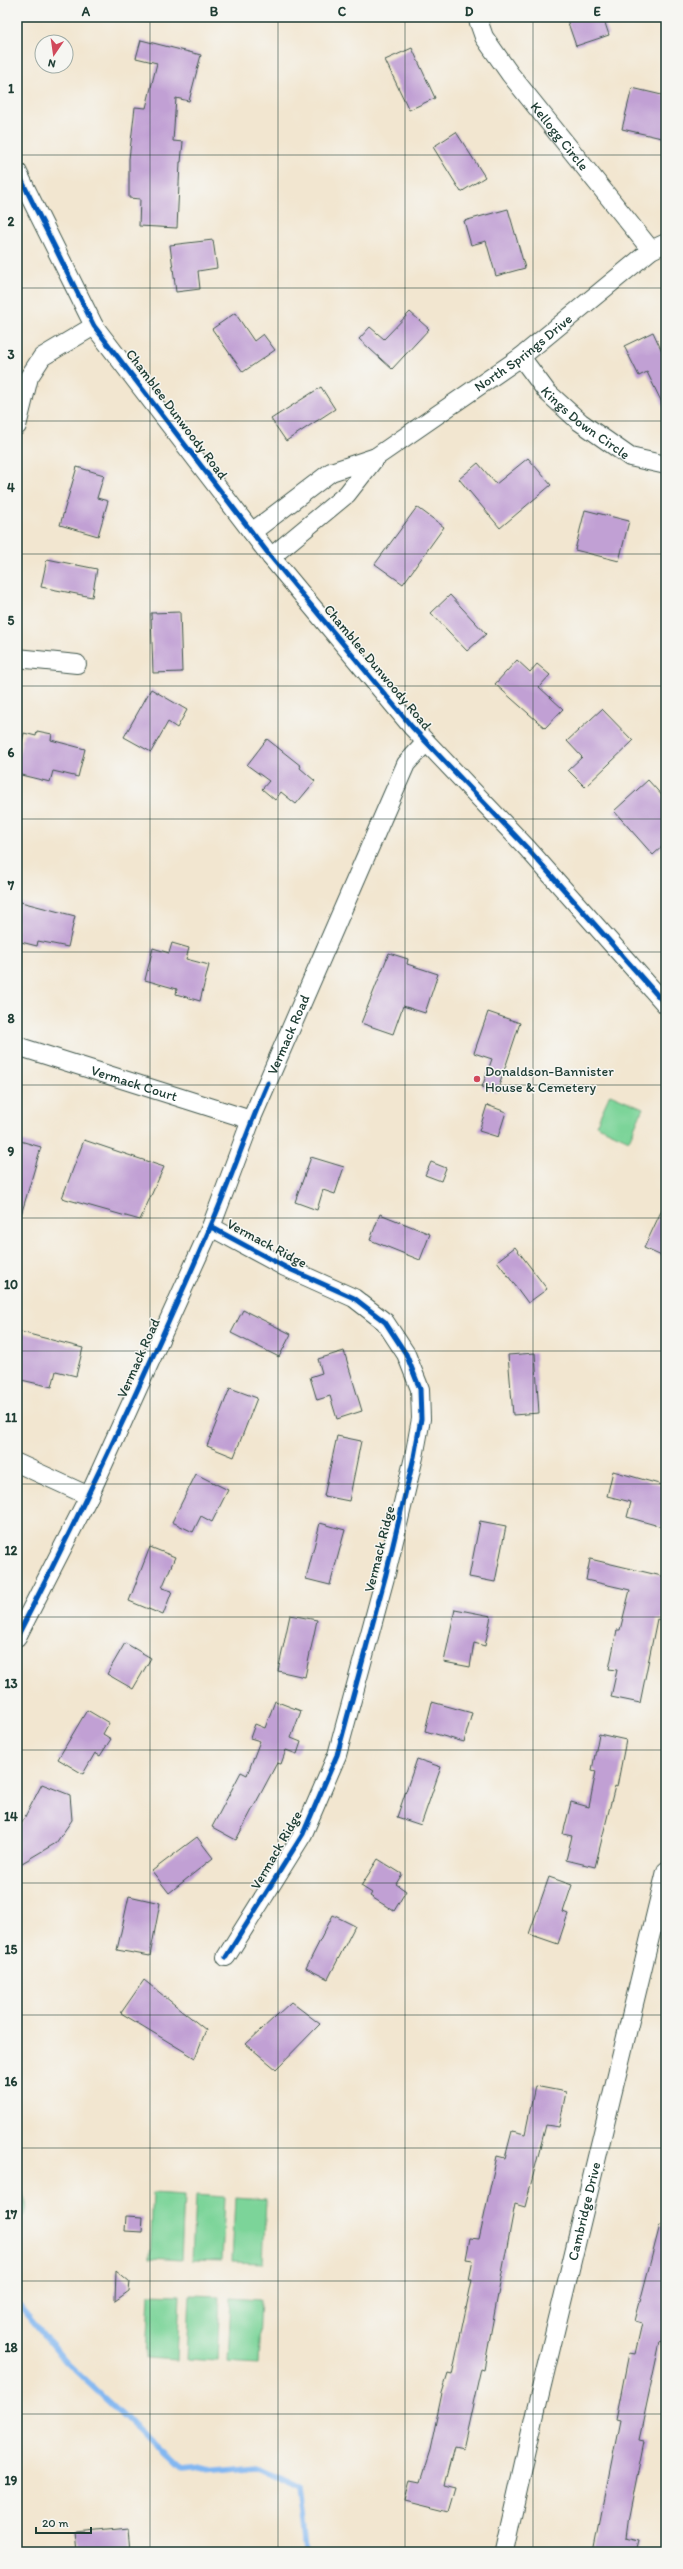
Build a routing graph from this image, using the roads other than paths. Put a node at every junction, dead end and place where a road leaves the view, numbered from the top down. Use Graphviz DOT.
graph roads {
  1 [pos="477,17"];
  2 [pos="17,170"];
  3 [pos="658,247"];
  4 [pos="94,326"];
  5 [pos="521,357"];
  6 [pos="17,426"];
  7 [pos="376,457"];
  8 [pos="666,465"];
  9 [pos="252,532"];
  10 [pos="271,557"];
  11 [pos="17,658"];
  12 [pos="77,664"];
  13 [pos="426,742"];
  14 [pos="666,1005"];
  15 [pos="17,1046"];
  16 [pos="251,1120"];
  17 [pos="211,1226"];
  18 [pos="17,1463"];
  19 [pos="89,1496"];
  20 [pos="17,1637"];
  21 [pos="666,1870"];
  22 [pos="226,1957"];
  23 [pos="504,2552"];
  1 -- 3 [label="street, Kellogg Circle"];
  2 -- 4 [label="street, Chamblee Dunwoody Road"];
  3 -- 5 [label="street, North Springs Drive"];
  4 -- 6 [label="street"];
  4 -- 9 [label="street, Chamblee Dunwoody Road"];
  5 -- 7 [label="street, North Springs Drive"];
  5 -- 8 [label="street, Kings Down Circle"];
  7 -- 9 [label="street, North Springs Drive"];
  7 -- 10 [label="street, North Springs Drive"];
  9 -- 10 [label="street, Chamblee Dunwoody Road"];
  10 -- 13 [label="street, Chamblee Dunwoody Road"];
  11 -- 12 [label="street"];
  13 -- 14 [label="street, Chamblee Dunwoody Road"];
  13 -- 16 [label="street, Vermack Road"];
  15 -- 16 [label="street, Vermack Court"];
  16 -- 17 [label="street, Vermack Road"];
  17 -- 19 [label="street, Vermack Road"];
  17 -- 22 [label="street, Vermack Ridge"];
  18 -- 19 [label="street"];
  19 -- 20 [label="street, Vermack Road"];
  21 -- 23 [label="street, Cambridge Drive"];
}
